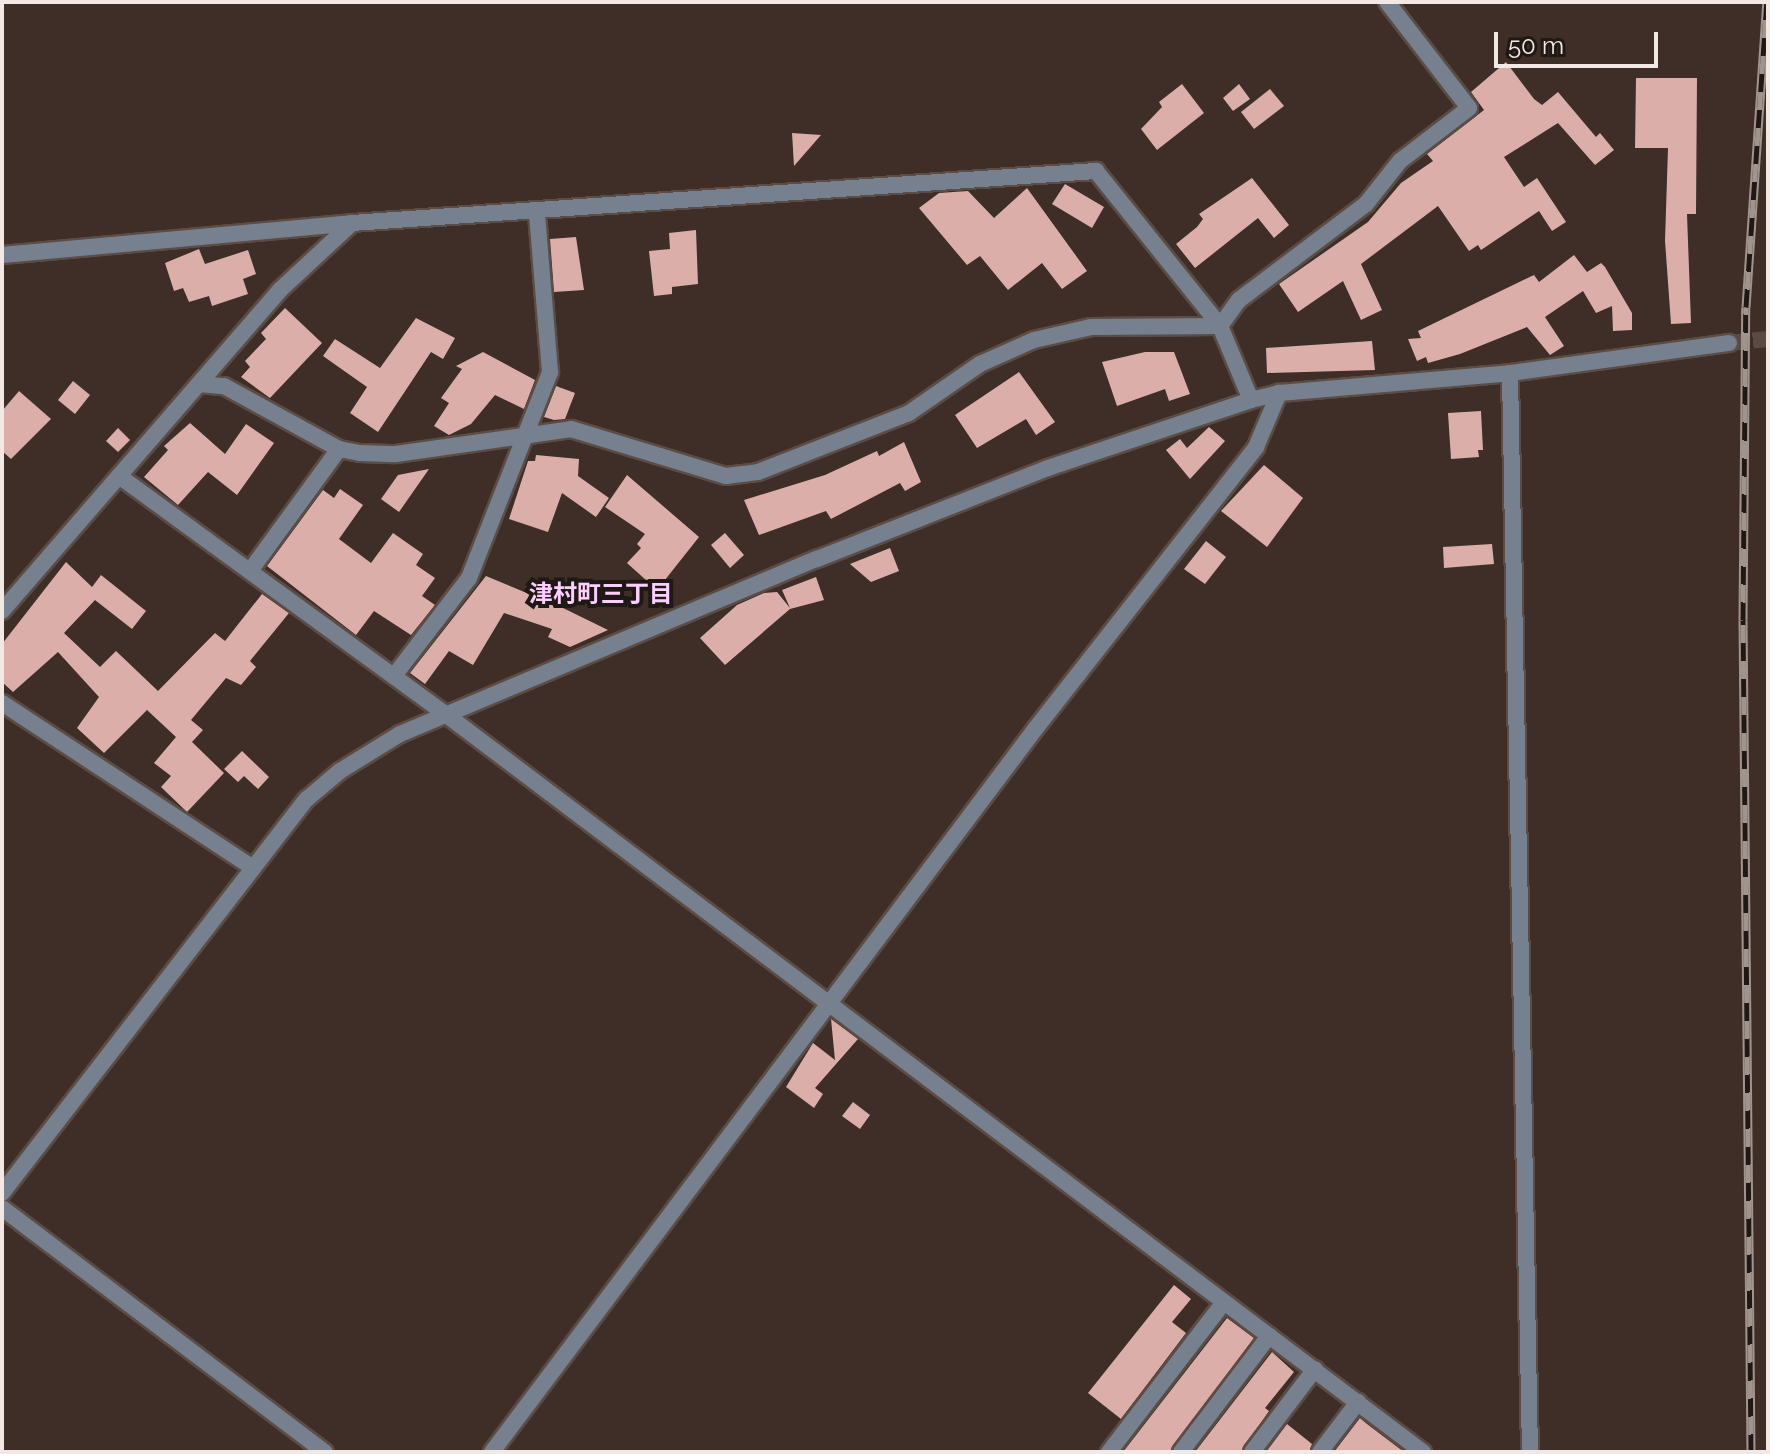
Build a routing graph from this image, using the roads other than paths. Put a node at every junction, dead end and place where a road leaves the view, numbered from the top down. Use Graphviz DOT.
graph roads {
  1 [pos="1387,2"];
  2 [pos="537,214"];
  3 [pos="352,223"];
  4 [pos="2,255"];
  5 [pos="1220,326"];
  6 [pos="1729,343"];
  7 [pos="1510,373"];
  8 [pos="199,384"];
  9 [pos="1279,393"];
  10 [pos="1251,400"];
  11 [pos="526,434"];
  12 [pos="339,449"];
  13 [pos="119,476"];
  14 [pos="250,571"];
  15 [pos="2,611"];
  16 [pos="394,676"];
  17 [pos="2,703"];
  18 [pos="444,713"];
  19 [pos="253,868"];
  20 [pos="832,1006"];
  21 [pos="2,1193"];
  22 [pos="2,1208"];
  23 [pos="1224,1302"];
  24 [pos="1269,1336"];
  25 [pos="1315,1369"];
  26 [pos="1358,1402"];
  27 [pos="1405,1438"];
  28 [pos="325,1452"];
  29 [pos="492,1452"];
  30 [pos="1109,1452"];
  31 [pos="1181,1452"];
  32 [pos="1252,1452"];
  33 [pos="1320,1452"];
  34 [pos="1395,1452"];
  35 [pos="1423,1452"];
  36 [pos="1530,1452"];
  1 -- 5 [label="street"];
  2 -- 3 [label="street"];
  2 -- 5 [label="street"];
  2 -- 11 [label="street"];
  3 -- 4 [label="street"];
  3 -- 8 [label="street"];
  5 -- 10 [label="street"];
  5 -- 11 [label="street"];
  6 -- 7 [label="street"];
  7 -- 9 [label="street"];
  7 -- 36 [label="street"];
  8 -- 12 [label="street"];
  8 -- 13 [label="street"];
  9 -- 10 [label="street"];
  9 -- 20 [label="street"];
  10 -- 18 [label="street"];
  11 -- 12 [label="street"];
  11 -- 16 [label="street"];
  12 -- 14 [label="street"];
  13 -- 14 [label="street"];
  13 -- 15 [label="street"];
  14 -- 16 [label="street"];
  16 -- 18 [label="street"];
  17 -- 19 [label="street"];
  18 -- 19 [label="street"];
  18 -- 20 [label="street"];
  19 -- 21 [label="street"];
  20 -- 23 [label="street"];
  20 -- 29 [label="street"];
  22 -- 28 [label="street"];
  23 -- 24 [label="street"];
  23 -- 30 [label="street"];
  24 -- 25 [label="street"];
  24 -- 31 [label="street"];
  25 -- 26 [label="street"];
  25 -- 32 [label="street"];
  26 -- 27 [label="street"];
  26 -- 33 [label="street"];
  27 -- 34 [label="street"];
  27 -- 35 [label="street"];
}
